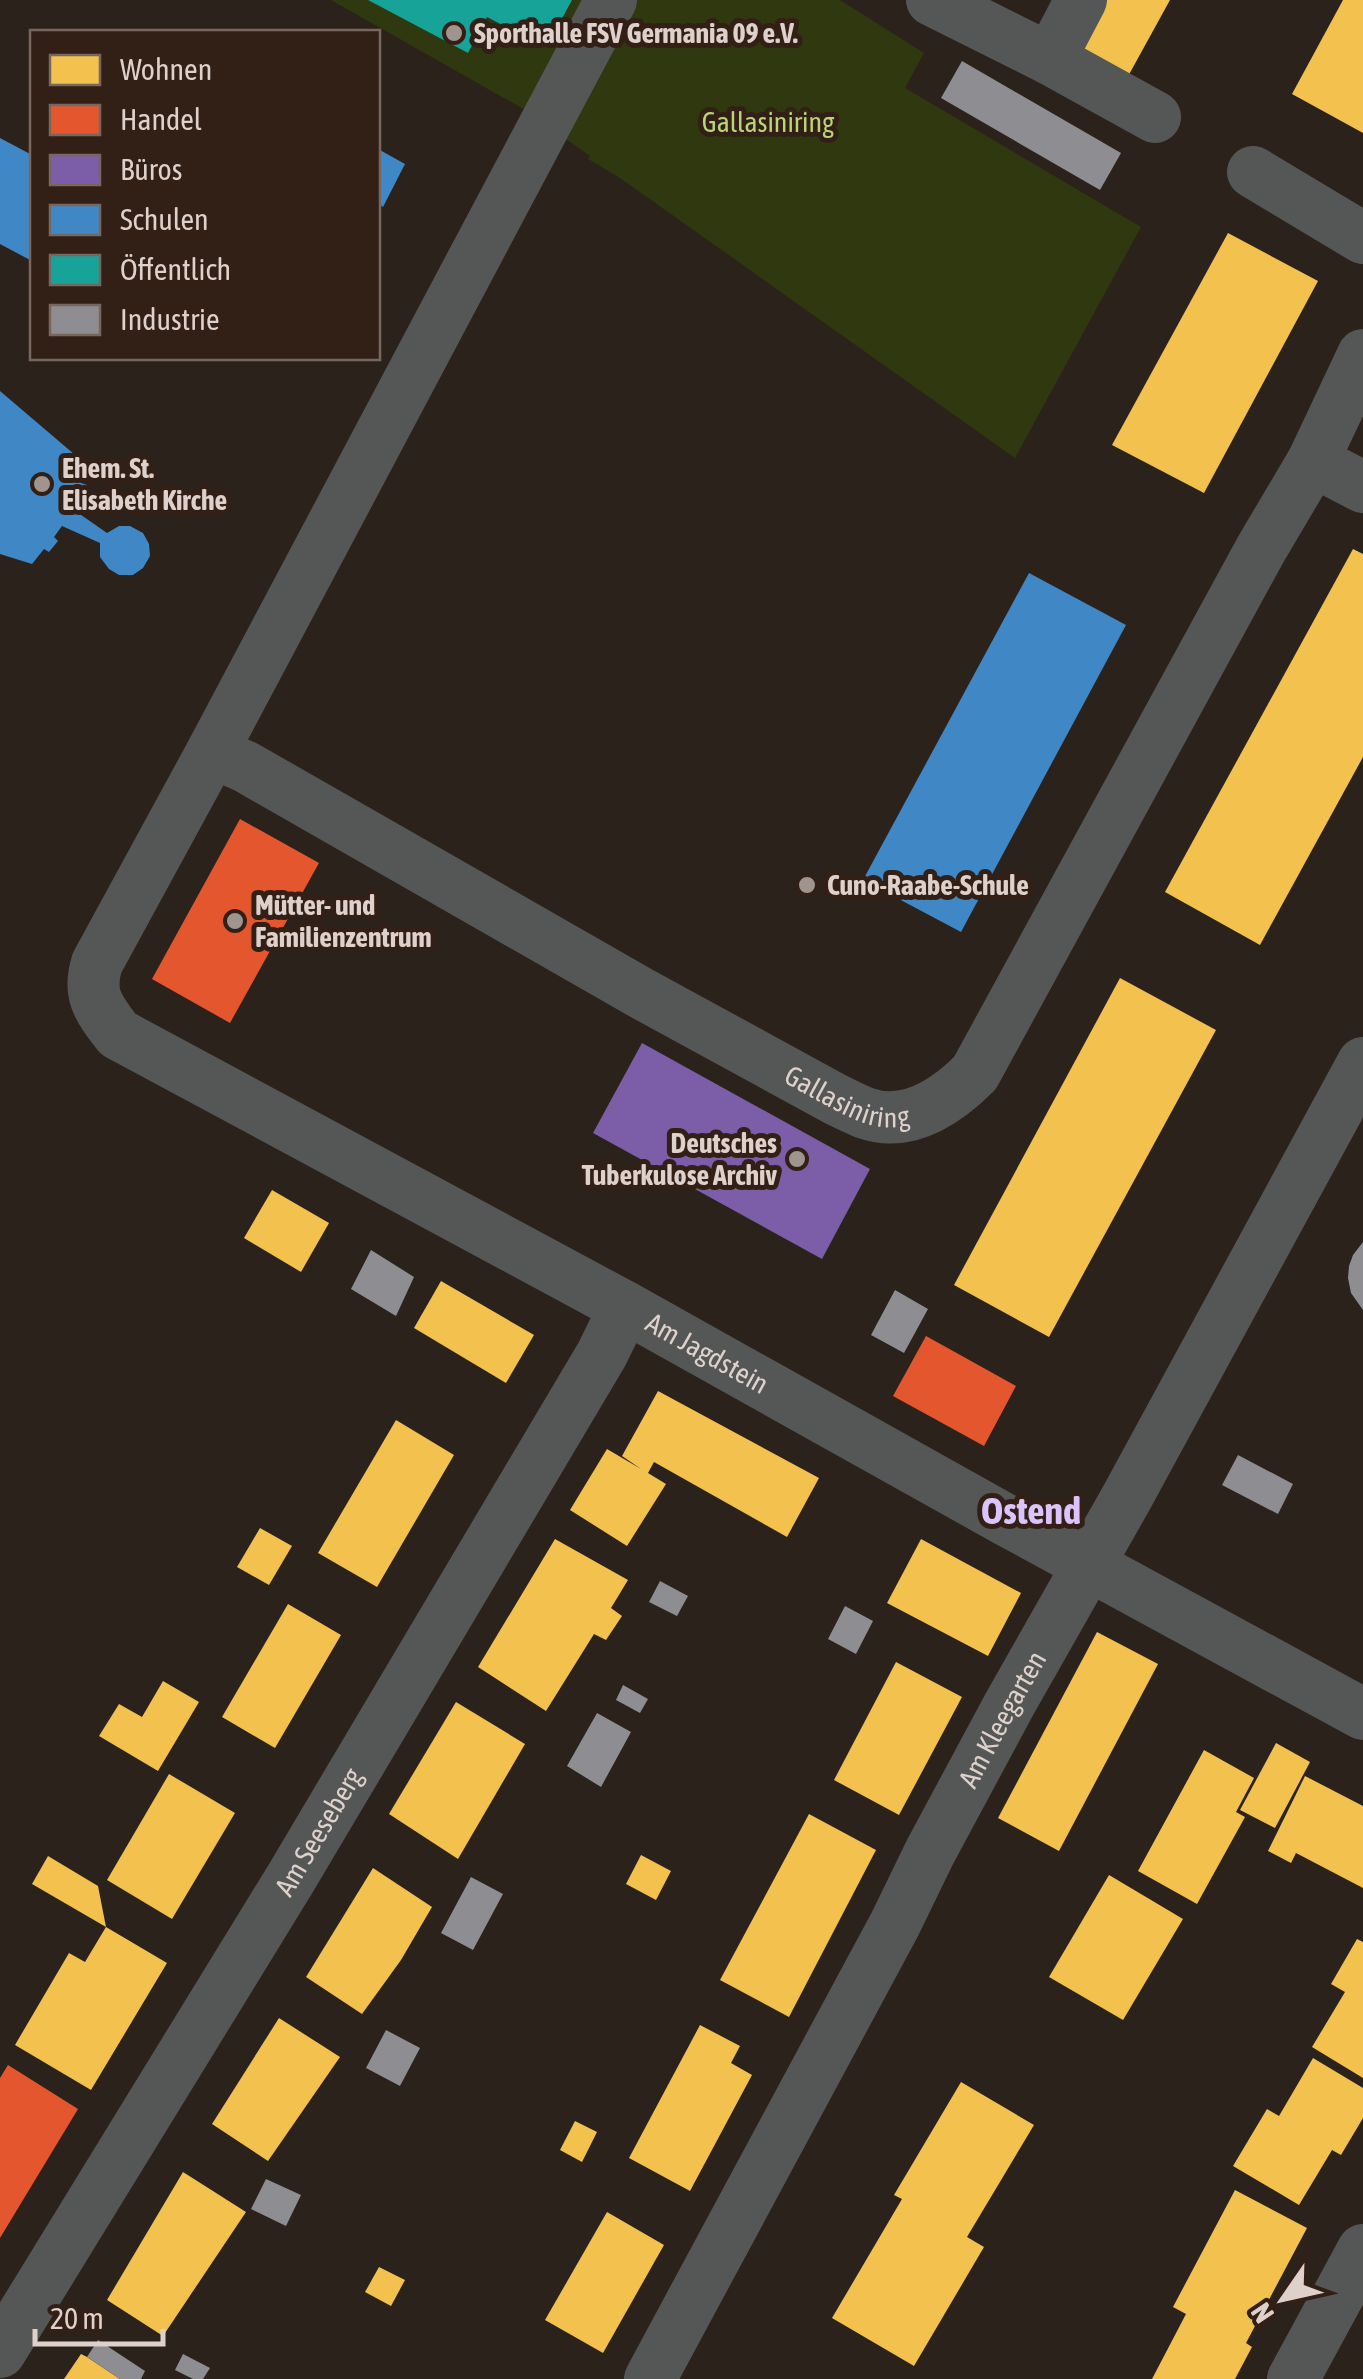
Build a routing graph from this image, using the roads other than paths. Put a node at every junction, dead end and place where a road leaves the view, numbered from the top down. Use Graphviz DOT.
graph roads {
  1 [pos="611,0"];
  2 [pos="932,0"];
  3 [pos="1081,0"];
  4 [pos="1050,60"];
  5 [pos="1156,116"];
  6 [pos="1254,172"];
  7 [pos="1363,238"];
  8 [pos="1363,355"];
  9 [pos="1312,460"];
  10 [pos="1363,487"];
  11 [pos="212,752"];
  12 [pos="1363,1063"];
  13 [pos="624,1307"];
  14 [pos="1089,1565"];
  15 [pos="1363,1714"];
  16 [pos="1363,2250"];
  17 [pos="0,2352"];
  18 [pos="650,2379"];
  19 [pos="1293,2379"];
  1 -- 11 [label="street"];
  2 -- 4 [label="street"];
  3 -- 4 [label="street"];
  4 -- 5 [label="street"];
  6 -- 7 [label="street"];
  8 -- 9 [label="street, Gallasiniring"];
  9 -- 10 [label="street"];
  9 -- 11 [label="street, Gallasiniring"];
  11 -- 13 [label="street, Am Jagdstein"];
  12 -- 14 [label="street, Am Kleegarten"];
  13 -- 14 [label="street, Am Jagdstein"];
  13 -- 17 [label="street, Am Seeseberg"];
  14 -- 15 [label="street, Am Jagdstein"];
  14 -- 18 [label="street, Am Kleegarten"];
  16 -- 19 [label="street"];
}
